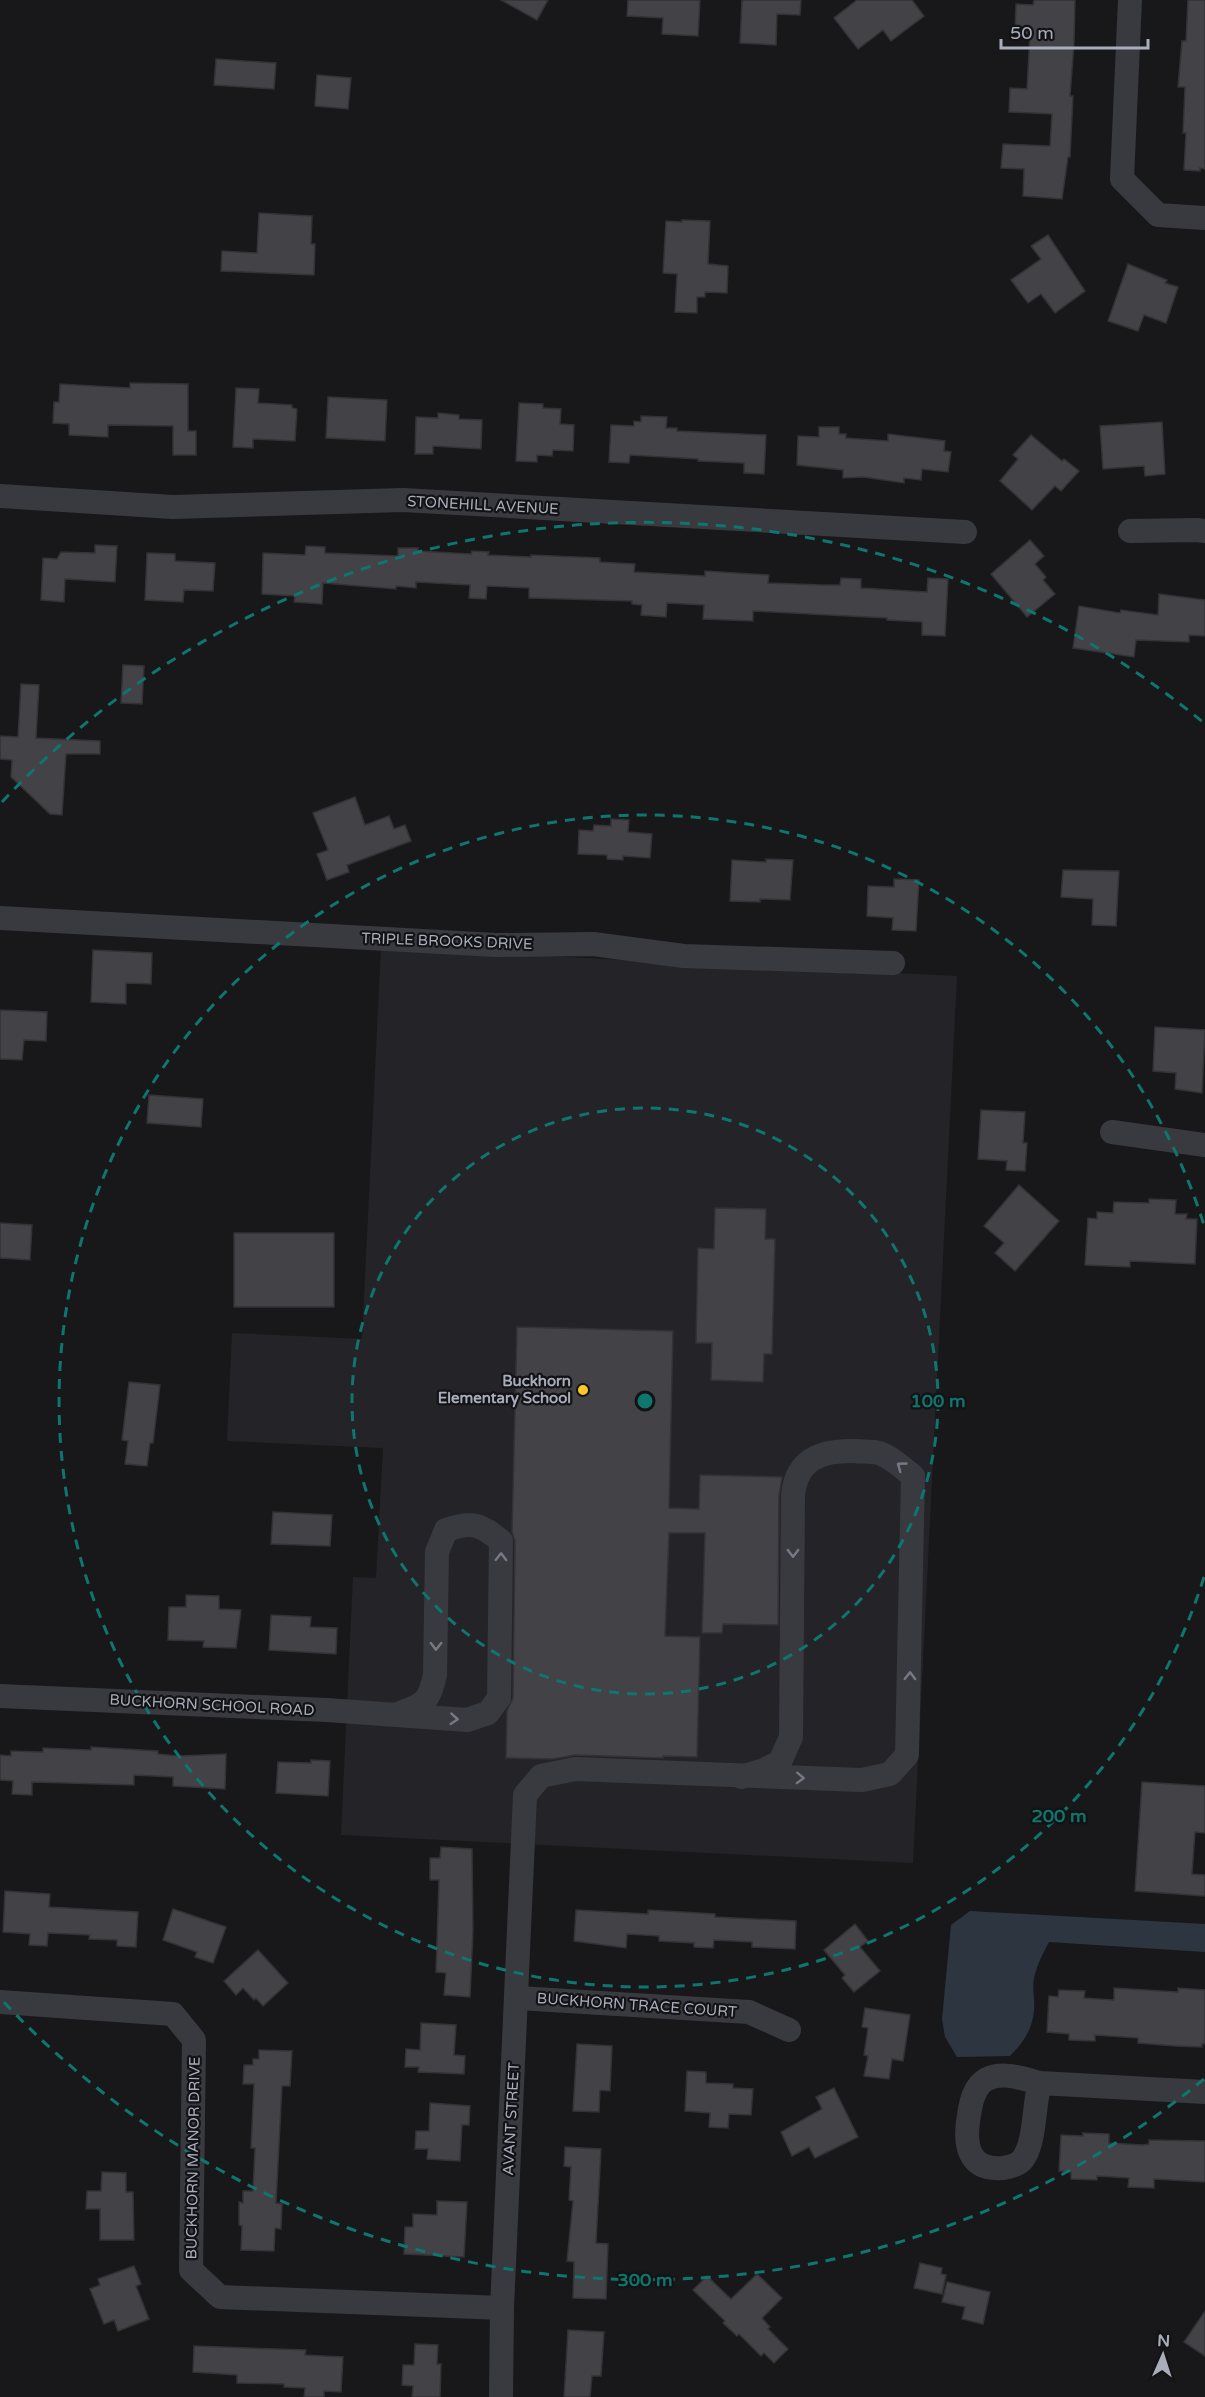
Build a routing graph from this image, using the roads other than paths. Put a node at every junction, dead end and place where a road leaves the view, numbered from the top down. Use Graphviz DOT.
graph roads {
  1 [pos="1131,0"];
  2 [pos="1205,218"];
  3 [pos="0,496"];
  4 [pos="1130,531"];
  5 [pos="1205,531"];
  6 [pos="965,532"];
  7 [pos="0,918"];
  8 [pos="893,963"];
  9 [pos="1112,1132"];
  10 [pos="1205,1145"];
  11 [pos="0,1696"];
  12 [pos="395,1715"];
  13 [pos="741,1777"];
  14 [pos="518,1998"];
  15 [pos="0,2002"];
  16 [pos="789,2030"];
  17 [pos="1040,2084"];
  18 [pos="1205,2092"];
  19 [pos="502,2308"];
  20 [pos="501,2397"];
  1 -- 2 [label="street"];
  3 -- 6 [label="street, STONEHILL AVENUE"];
  4 -- 5 [label="street"];
  7 -- 8 [label="street, TRIPLE BROOKS DRIVE"];
  9 -- 10 [label="street"];
  11 -- 12 [label="street, BUCKHORN SCHOOL ROAD"];
  12 -- 12 [label="street, BUCKHORN SCHOOL ROAD, one-way"];
  13 -- 13 [label="street, AVANT STREET, one-way"];
  13 -- 14 [label="street, AVANT STREET"];
  14 -- 16 [label="street, BUCKHORN TRACE COURT"];
  14 -- 19 [label="street, AVANT STREET"];
  15 -- 19 [label="street, BUCKHORN MANOR DRIVE"];
  17 -- 18 [label="street"];
  19 -- 20 [label="street, AVANT STREET"];
}
